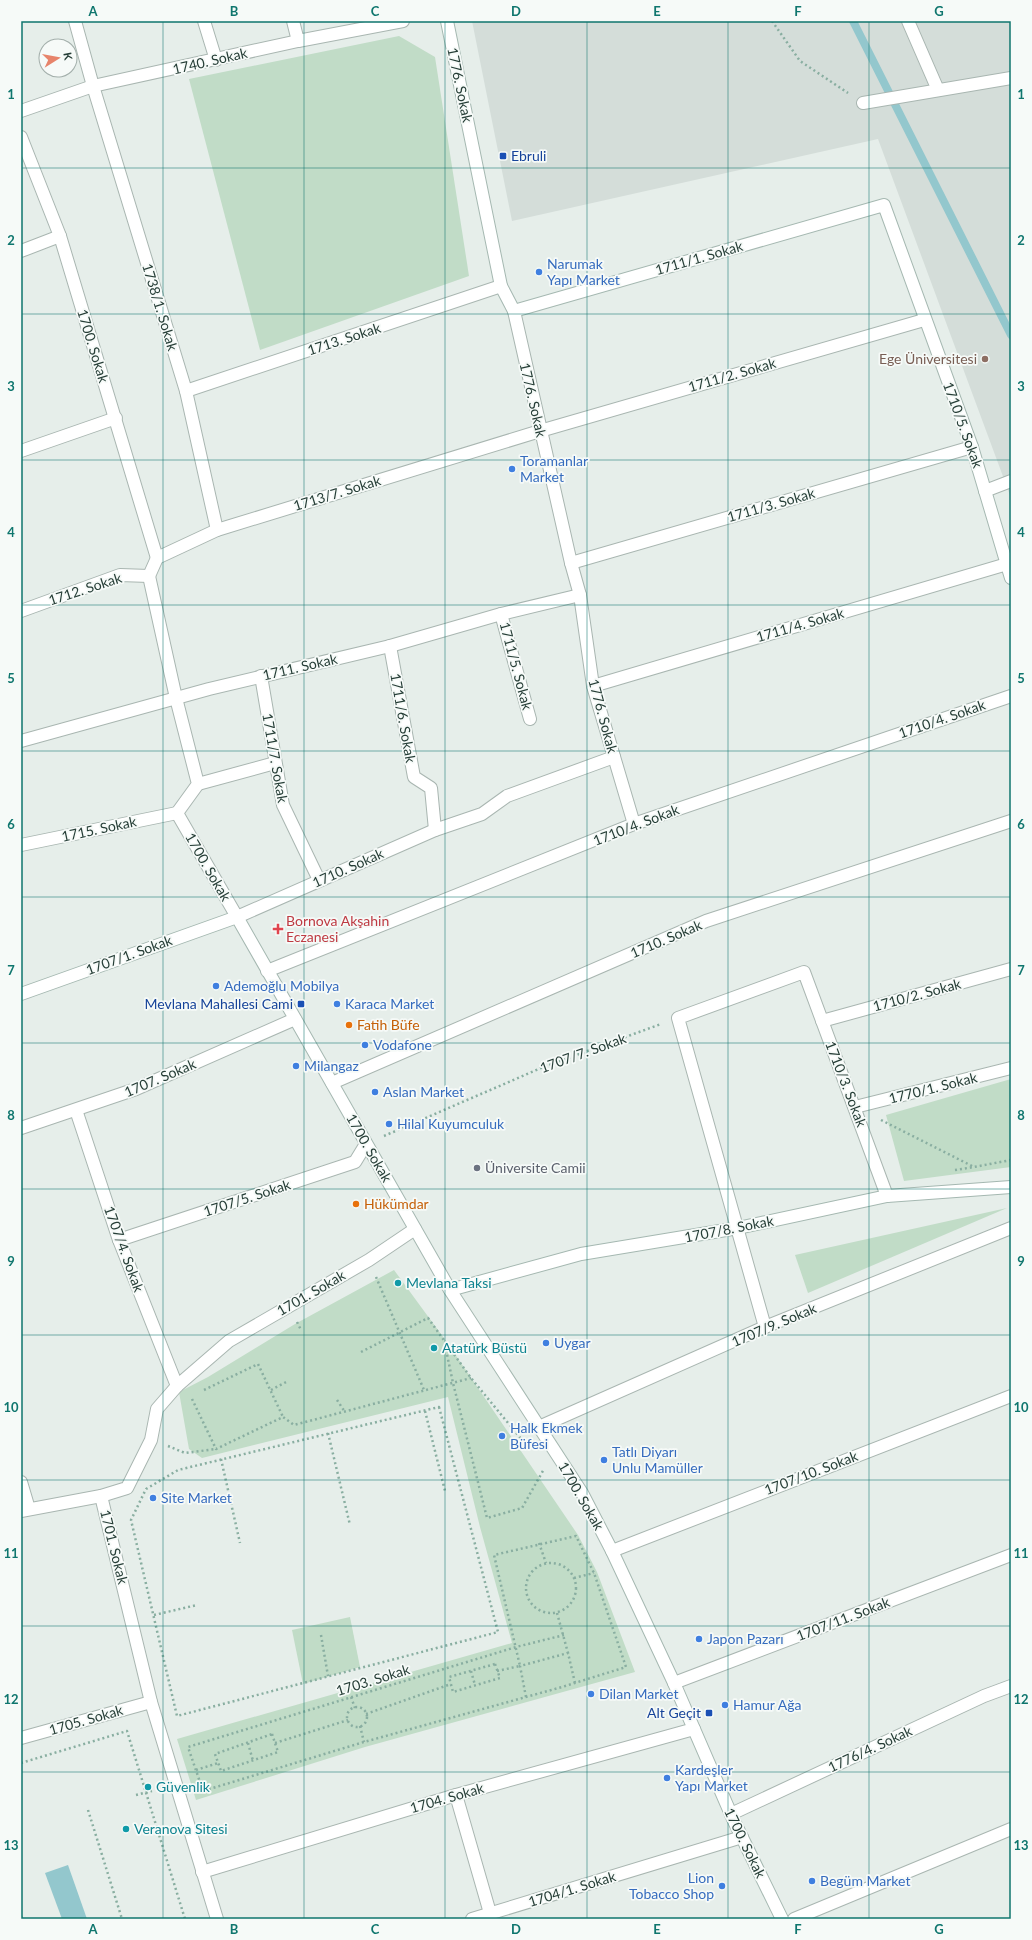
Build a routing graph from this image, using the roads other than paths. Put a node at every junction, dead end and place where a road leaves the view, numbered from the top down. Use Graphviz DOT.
graph roads {
  1 [pos="75,21"];
  2 [pos="204,21"];
  3 [pos="293,21"];
  4 [pos="403,21"];
  5 [pos="447,21"];
  6 [pos="908,21"];
  7 [pos="298,41"];
  8 [pos="216,60"];
  9 [pos="1011,78"];
  10 [pos="93,86"];
  11 [pos="938,90"];
  12 [pos="863,103"];
  13 [pos="21,110"];
  14 [pos="21,137"];
  15 [pos="884,205"];
  16 [pos="60,236"];
  17 [pos="21,251"];
  18 [pos="501,286"];
  19 [pos="514,311"];
  20 [pos="924,320"];
  21 [pos="186,391"];
  22 [pos="116,418"];
  23 [pos="540,431"];
  24 [pos="972,447"];
  25 [pos="21,451"];
  26 [pos="1011,481"];
  27 [pos="985,491"];
  28 [pos="217,530"];
  29 [pos="157,558"];
  30 [pos="571,563"];
  31 [pos="1007,564"];
  32 [pos="150,576"];
  33 [pos="1011,578"];
  34 [pos="580,595"];
  35 [pos="21,610"];
  36 [pos="501,614"];
  37 [pos="390,646"];
  38 [pos="260,676"];
  39 [pos="593,686"];
  40 [pos="1011,696"];
  41 [pos="176,698"];
  42 [pos="530,719"];
  43 [pos="21,741"];
  44 [pos="614,757"];
  45 [pos="275,763"];
  46 [pos="198,784"];
  47 [pos="177,813"];
  48 [pos="1011,821"];
  49 [pos="634,824"];
  50 [pos="435,830"];
  51 [pos="21,845"];
  52 [pos="319,880"];
  53 [pos="236,917"];
  54 [pos="1011,969"];
  55 [pos="267,971"];
  56 [pos="21,994"];
  57 [pos="295,1019"];
  58 [pos="822,1021"];
  59 [pos="1011,1068"];
  60 [pos="332,1083"];
  61 [pos="855,1107"];
  62 [pos="76,1110"];
  63 [pos="21,1128"];
  64 [pos="366,1144"];
  65 [pos="1011,1187"];
  66 [pos="887,1196"];
  67 [pos="738,1228"];
  68 [pos="1011,1228"];
  69 [pos="415,1229"];
  70 [pos="119,1240"];
  71 [pos="450,1290"];
  72 [pos="765,1328"];
  73 [pos="178,1386"];
  74 [pos="1011,1396"];
  75 [pos="539,1427"];
  76 [pos="21,1482"];
  77 [pos="101,1496"];
  78 [pos="25,1510"];
  79 [pos="612,1551"];
  80 [pos="1011,1555"];
  81 [pos="674,1683"];
  82 [pos="1011,1686"];
  83 [pos="151,1702"];
  84 [pos="694,1729"];
  85 [pos="21,1738"];
  86 [pos="456,1795"];
  87 [pos="731,1814"];
  88 [pos="1011,1830"];
  89 [pos="742,1837"];
  90 [pos="202,1872"];
  91 [pos="490,1913"];
  92 [pos="217,1919"];
  93 [pos="472,1919"];
  94 [pos="782,1919"];
  95 [pos="794,1919"];
  1 -- 10 [label="street, 1738/1. Sokak"];
  2 -- 8 [label="street"];
  3 -- 7 [label="street"];
  4 -- 7 [label="street, 1740. Sokak"];
  5 -- 18 [label="street, 1776. Sokak"];
  6 -- 11 [label="street"];
  7 -- 8 [label="street, 1740. Sokak"];
  8 -- 10 [label="street, 1740. Sokak"];
  9 -- 11 [label="street"];
  10 -- 13 [label="street, 1740. Sokak"];
  10 -- 21 [label="street, 1738/1. Sokak"];
  11 -- 12 [label="street"];
  14 -- 16 [label="street, 1700. Sokak"];
  15 -- 19 [label="street, 1711/1. Sokak"];
  15 -- 20 [label="street, 1710/5. Sokak"];
  16 -- 17 [label="street"];
  16 -- 22 [label="street, 1700. Sokak"];
  18 -- 19 [label="street, 1776. Sokak"];
  18 -- 21 [label="street, 1713. Sokak"];
  19 -- 23 [label="street, 1776. Sokak"];
  20 -- 23 [label="street, 1711/2. Sokak"];
  20 -- 24 [label="street, 1710/5. Sokak"];
  21 -- 28 [label="street, 1738/1. Sokak"];
  22 -- 25 [label="street"];
  22 -- 29 [label="street, 1700. Sokak"];
  23 -- 28 [label="street, 1713/7. Sokak"];
  23 -- 30 [label="street, 1776. Sokak"];
  24 -- 27 [label="street, 1710/5. Sokak"];
  24 -- 30 [label="street, 1711/3. Sokak"];
  26 -- 27 [label="street"];
  27 -- 31 [label="street, 1710/5. Sokak"];
  28 -- 29 [label="street, 1713/7. Sokak"];
  29 -- 32 [label="street"];
  30 -- 34 [label="street, 1776. Sokak"];
  31 -- 33 [label="street, 1710/5. Sokak"];
  31 -- 39 [label="street, 1711/4. Sokak"];
  32 -- 35 [label="street, 1712. Sokak"];
  32 -- 41 [label="street"];
  34 -- 36 [label="street, 1711. Sokak"];
  34 -- 39 [label="street, 1776. Sokak"];
  36 -- 37 [label="street, 1711. Sokak"];
  36 -- 42 [label="street, 1711/5. Sokak"];
  37 -- 38 [label="street, 1711. Sokak"];
  37 -- 50 [label="street, 1711/6. Sokak"];
  38 -- 41 [label="street, 1711. Sokak"];
  38 -- 45 [label="street, 1711/7. Sokak"];
  39 -- 44 [label="street, 1776. Sokak"];
  40 -- 49 [label="street, 1710/4. Sokak"];
  41 -- 43 [label="street, 1711. Sokak"];
  41 -- 46 [label="street"];
  44 -- 49 [label="street, 1776. Sokak"];
  44 -- 50 [label="street, 1710. Sokak"];
  45 -- 46 [label="street"];
  45 -- 52 [label="street, 1711/7. Sokak"];
  46 -- 47 [label="street"];
  47 -- 51 [label="street, 1715. Sokak"];
  47 -- 53 [label="street, 1700. Sokak"];
  48 -- 60 [label="street, 1710. Sokak"];
  49 -- 55 [label="street, 1710/4. Sokak"];
  50 -- 52 [label="street, 1710. Sokak"];
  52 -- 53 [label="street, 1710. Sokak"];
  53 -- 55 [label="street, 1700. Sokak"];
  53 -- 56 [label="street, 1707/1. Sokak"];
  54 -- 58 [label="street, 1710/2. Sokak"];
  55 -- 57 [label="street, 1700. Sokak"];
  57 -- 60 [label="street, 1700. Sokak"];
  57 -- 62 [label="street, 1707. Sokak"];
  58 -- 61 [label="street, 1710/3. Sokak"];
  58 -- 67 [label="street, 1710/3. Sokak"];
  59 -- 61 [label="street, 1770/1. Sokak"];
  60 -- 64 [label="street, 1700. Sokak"];
  61 -- 66 [label="street, 1710/3. Sokak"];
  62 -- 63 [label="street, 1707. Sokak"];
  62 -- 70 [label="street, 1707/4. Sokak"];
  64 -- 69 [label="street, 1700. Sokak"];
  64 -- 70 [label="street, 1707/5. Sokak"];
  65 -- 66 [label="street, 1707/8. Sokak"];
  66 -- 67 [label="street, 1707/8. Sokak"];
  67 -- 71 [label="street, 1707/8. Sokak"];
  67 -- 72 [label="street"];
  68 -- 72 [label="street, 1707/9. Sokak"];
  69 -- 71 [label="street, 1700. Sokak"];
  69 -- 73 [label="street, 1701. Sokak"];
  70 -- 73 [label="street, 1707/4. Sokak"];
  71 -- 75 [label="street, 1700. Sokak"];
  72 -- 75 [label="street, 1707/9. Sokak"];
  73 -- 77 [label="street, 1701. Sokak"];
  74 -- 79 [label="street, 1707/10. Sokak"];
  75 -- 79 [label="street, 1700. Sokak"];
  76 -- 78 [label="street"];
  77 -- 78 [label="street"];
  77 -- 83 [label="street, 1701. Sokak"];
  79 -- 81 [label="street, 1700. Sokak"];
  80 -- 81 [label="street, 1707/11. Sokak"];
  81 -- 84 [label="street, 1700. Sokak"];
  82 -- 87 [label="street, 1776/4. Sokak"];
  83 -- 85 [label="street, 1705. Sokak"];
  83 -- 90 [label="street, 1701. Sokak"];
  84 -- 86 [label="street, 1704. Sokak"];
  84 -- 87 [label="street, 1700. Sokak"];
  86 -- 90 [label="street, 1704. Sokak"];
  86 -- 91 [label="street"];
  87 -- 89 [label="street, 1700. Sokak"];
  88 -- 95 [label="street"];
  89 -- 91 [label="street, 1704/1. Sokak"];
  89 -- 94 [label="street, 1700. Sokak"];
  90 -- 92 [label="street, 1701. Sokak"];
  91 -- 93 [label="street, 1704/1. Sokak"];
}
